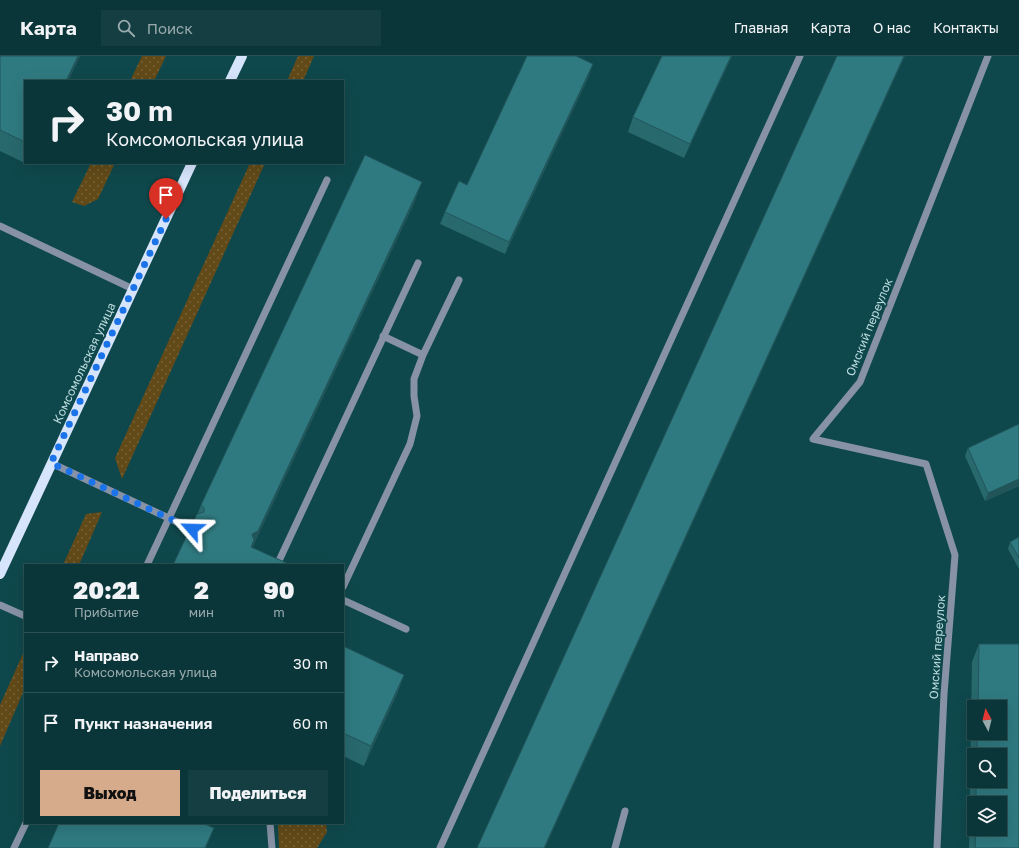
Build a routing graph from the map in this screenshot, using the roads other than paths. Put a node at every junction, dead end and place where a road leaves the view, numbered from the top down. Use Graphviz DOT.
graph roads {
  1 [pos="242,56"];
  2 [pos="800,56"];
  3 [pos="988,56"];
  4 [pos="230,80"];
  5 [pos="192,164"];
  6 [pos="327,180"];
  7 [pos="0,226"];
  8 [pos="418,263"];
  9 [pos="459,280"];
  10 [pos="133,289"];
  11 [pos="384,336"];
  12 [pos="423,355"];
  13 [pos="51,463"];
  14 [pos="169,518"];
  15 [pos="192,529"];
  16 [pos="147,564"];
  17 [pos="277,564"];
  18 [pos="0,574"];
  19 [pos="344,585"];
  20 [pos="344,600"];
  21 [pos="0,605"];
  22 [pos="24,616"];
  23 [pos="406,629"];
  24 [pos="625,811"];
  25 [pos="26,824"];
  26 [pos="270,824"];
  27 [pos="14,848"];
  28 [pos="272,848"];
  29 [pos="440,848"];
  30 [pos="615,848"];
  31 [pos="937,848"];
  1 -- 4 [label="main road"];
  2 -- 29 [label="lane"];
  3 -- 31 [label="lane, Омский переулок"];
  5 -- 10 [label="main road, Комсомольская улица"];
  6 -- 14 [label="lane"];
  7 -- 10 [label="lane"];
  8 -- 11 [label="lane"];
  9 -- 12 [label="lane"];
  10 -- 13 [label="main road, Комсомольская улица"];
  11 -- 12 [label="lane"];
  11 -- 17 [label="lane"];
  12 -- 19 [label="lane"];
  13 -- 14 [label="lane"];
  13 -- 18 [label="main road, Комсомольская улица"];
  14 -- 15 [label="lane"];
  14 -- 16 [label="lane"];
  20 -- 23 [label="lane"];
  21 -- 22 [label="lane"];
  24 -- 30 [label="lane"];
  25 -- 27 [label="lane"];
  26 -- 28 [label="lane"];
}
